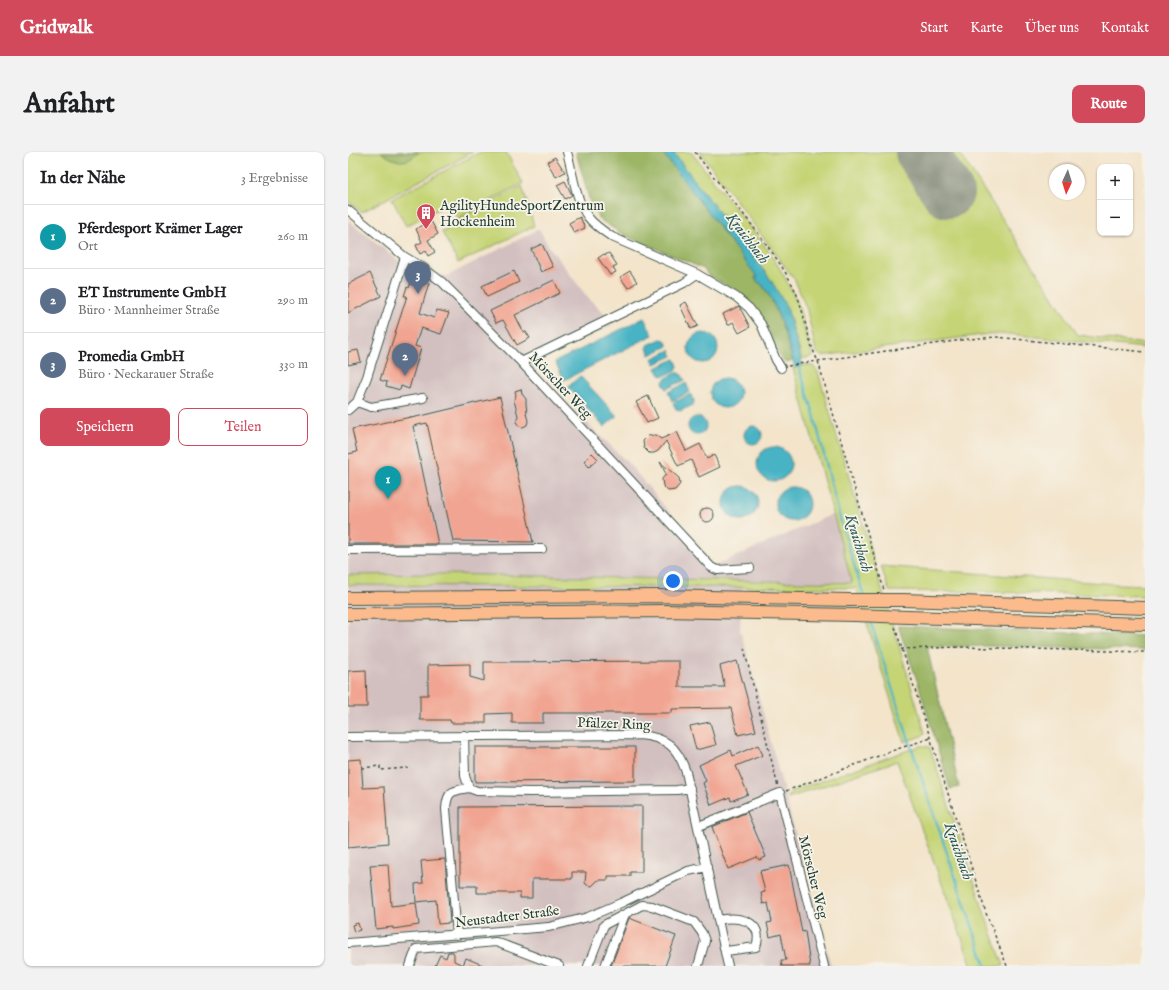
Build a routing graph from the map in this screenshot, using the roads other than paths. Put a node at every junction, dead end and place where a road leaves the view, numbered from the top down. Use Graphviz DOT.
graph roads {
  1 [pos="567,152"];
  2 [pos="348,210"];
  3 [pos="405,258"];
  4 [pos="697,274"];
  5 [pos="521,362"];
  6 [pos="781,368"];
  7 [pos="423,398"];
  8 [pos="357,402"];
  9 [pos="348,410"];
  10 [pos="542,549"];
  11 [pos="348,550"];
  12 [pos="750,568"];
  13 [pos="348,598"];
  14 [pos="1145,608"];
  15 [pos="348,614"];
  16 [pos="1145,624"];
  17 [pos="464,736"];
  18 [pos="348,737"];
  19 [pos="469,788"];
  20 [pos="690,788"];
  21 [pos="698,826"];
  22 [pos="707,867"];
  23 [pos="624,914"];
  24 [pos="718,920"];
  25 [pos="457,935"];
  26 [pos="348,943"];
  27 [pos="726,951"];
  28 [pos="410,966"];
  29 [pos="559,966"];
  30 [pos="588,966"];
  31 [pos="605,966"];
  32 [pos="698,966"];
  33 [pos="728,966"];
  34 [pos="824,966"];
  1 -- 4 [label="street"];
  2 -- 3 [label="street, Mörscher Weg"];
  3 -- 5 [label="street, Mörscher Weg"];
  3 -- 8 [label="street"];
  4 -- 5 [label="street"];
  4 -- 6 [label="street"];
  5 -- 12 [label="street, Mörscher Weg"];
  7 -- 8 [label="street"];
  8 -- 9 [label="street"];
  10 -- 11 [label="street"];
  13 -- 14 [label="highway, bridge"];
  15 -- 16 [label="highway, bridge"];
  17 -- 18 [label="street, Pfälzer Ring"];
  17 -- 19 [label="street"];
  17 -- 20 [label="street, Pfälzer Ring"];
  19 -- 20 [label="street"];
  19 -- 25 [label="street"];
  20 -- 21 [label="street, Pfälzer Ring"];
  21 -- 22 [label="street, Pfälzer Ring"];
  21 -- 34 [label="street, Mörscher Weg"];
  22 -- 24 [label="street, Pfälzer Ring"];
  22 -- 25 [label="street, Neustadter Straße"];
  23 -- 30 [label="street"];
  23 -- 31 [label="street"];
  23 -- 32 [label="street"];
  24 -- 27 [label="street, Pfälzer Ring"];
  24 -- 27 [label="street"];
  25 -- 26 [label="street, Neustadter Straße"];
  27 -- 33 [label="street, Pfälzer Ring"];
  28 -- 29 [label="street"];
}
